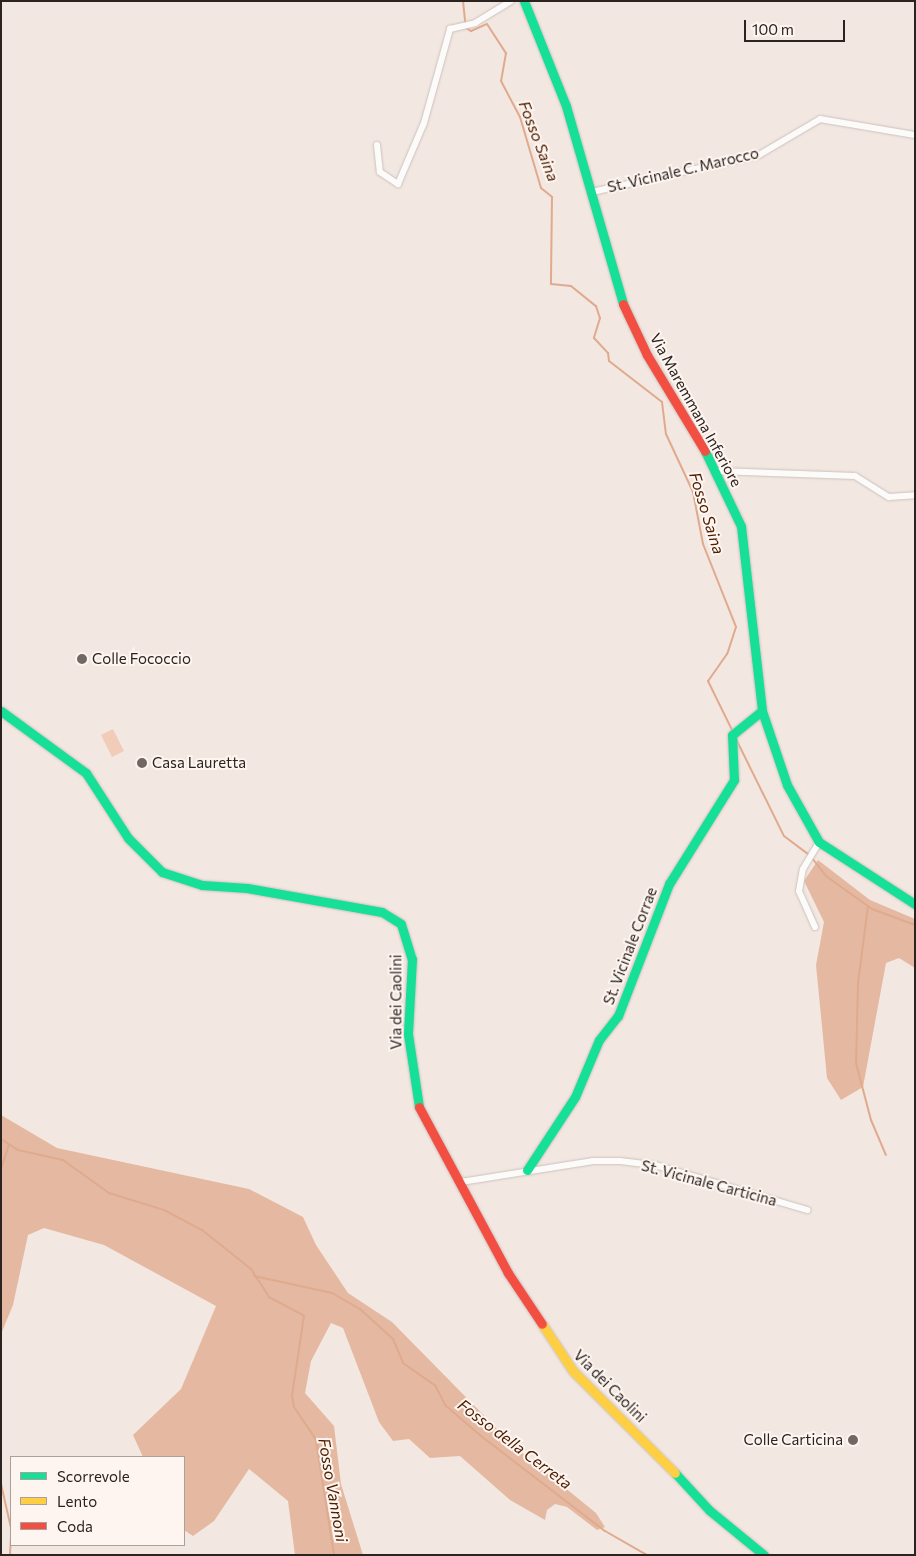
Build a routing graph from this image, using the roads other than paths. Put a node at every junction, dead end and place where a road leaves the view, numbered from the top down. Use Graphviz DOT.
graph roads {
  1 [pos="511,1"];
  2 [pos="524,1"];
  3 [pos="915,135"];
  4 [pos="377,145"];
  5 [pos="592,192"];
  6 [pos="717,471"];
  7 [pos="915,495"];
  8 [pos="1,711"];
  9 [pos="762,711"];
  10 [pos="819,842"];
  11 [pos="915,904"];
  12 [pos="815,927"];
  13 [pos="527,1170"];
  14 [pos="461,1182"];
  15 [pos="807,1210"];
  16 [pos="764,1555"];
  1 -- 4 [label="street"];
  2 -- 5 [label="street, Via Maremmana Inferiore"];
  3 -- 5 [label="street, St. Vicinale C. Marocco"];
  5 -- 6 [label="street, Via Maremmana Inferiore"];
  6 -- 7 [label="street"];
  6 -- 9 [label="street, Via Maremmana Inferiore"];
  8 -- 14 [label="street, Via dei Caolini"];
  9 -- 10 [label="street, Via Maremmana Inferiore"];
  9 -- 13 [label="street, St. Vicinale Corrae"];
  10 -- 11 [label="street, Via Maremmana Inferiore"];
  10 -- 12 [label="street"];
  13 -- 14 [label="street, St. Vicinale Carticina"];
  13 -- 15 [label="street, St. Vicinale Carticina"];
  14 -- 16 [label="street, Via dei Caolini"];
}
